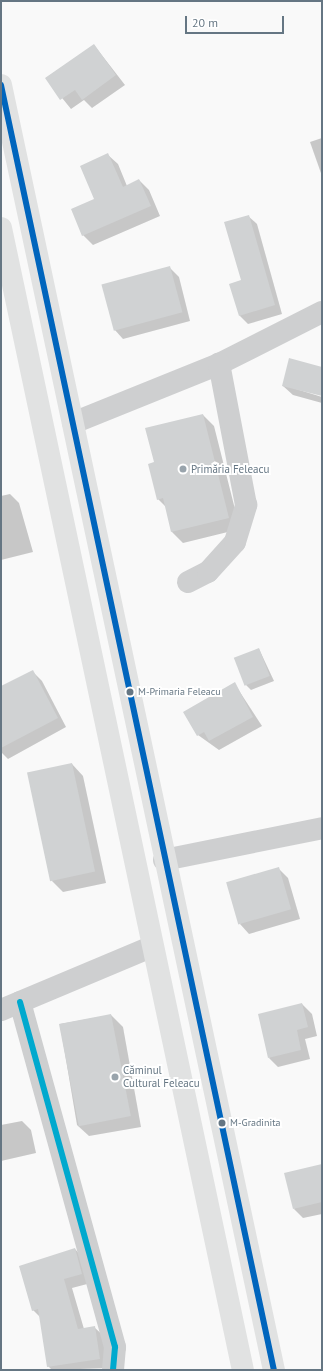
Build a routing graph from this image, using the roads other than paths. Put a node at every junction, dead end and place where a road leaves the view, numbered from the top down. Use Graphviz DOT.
graph roads {
  1 [pos="1,85"];
  2 [pos="1,228"];
  3 [pos="322,312"];
  4 [pos="219,364"];
  5 [pos="73,423"];
  6 [pos="188,582"];
  7 [pos="322,828"];
  8 [pos="164,860"];
  9 [pos="151,947"];
  10 [pos="10,1006"];
  11 [pos="113,1370"];
  12 [pos="243,1370"];
  13 [pos="274,1370"];
  1 -- 5 [label="main road"];
  2 -- 9 [label="main road"];
  3 -- 4 [label="street"];
  4 -- 5 [label="street"];
  4 -- 6 [label="street"];
  5 -- 8 [label="main road"];
  7 -- 8 [label="street"];
  8 -- 13 [label="main road"];
  9 -- 10 [label="street"];
  9 -- 12 [label="main road"];
  10 -- 11 [label="street"];
}
